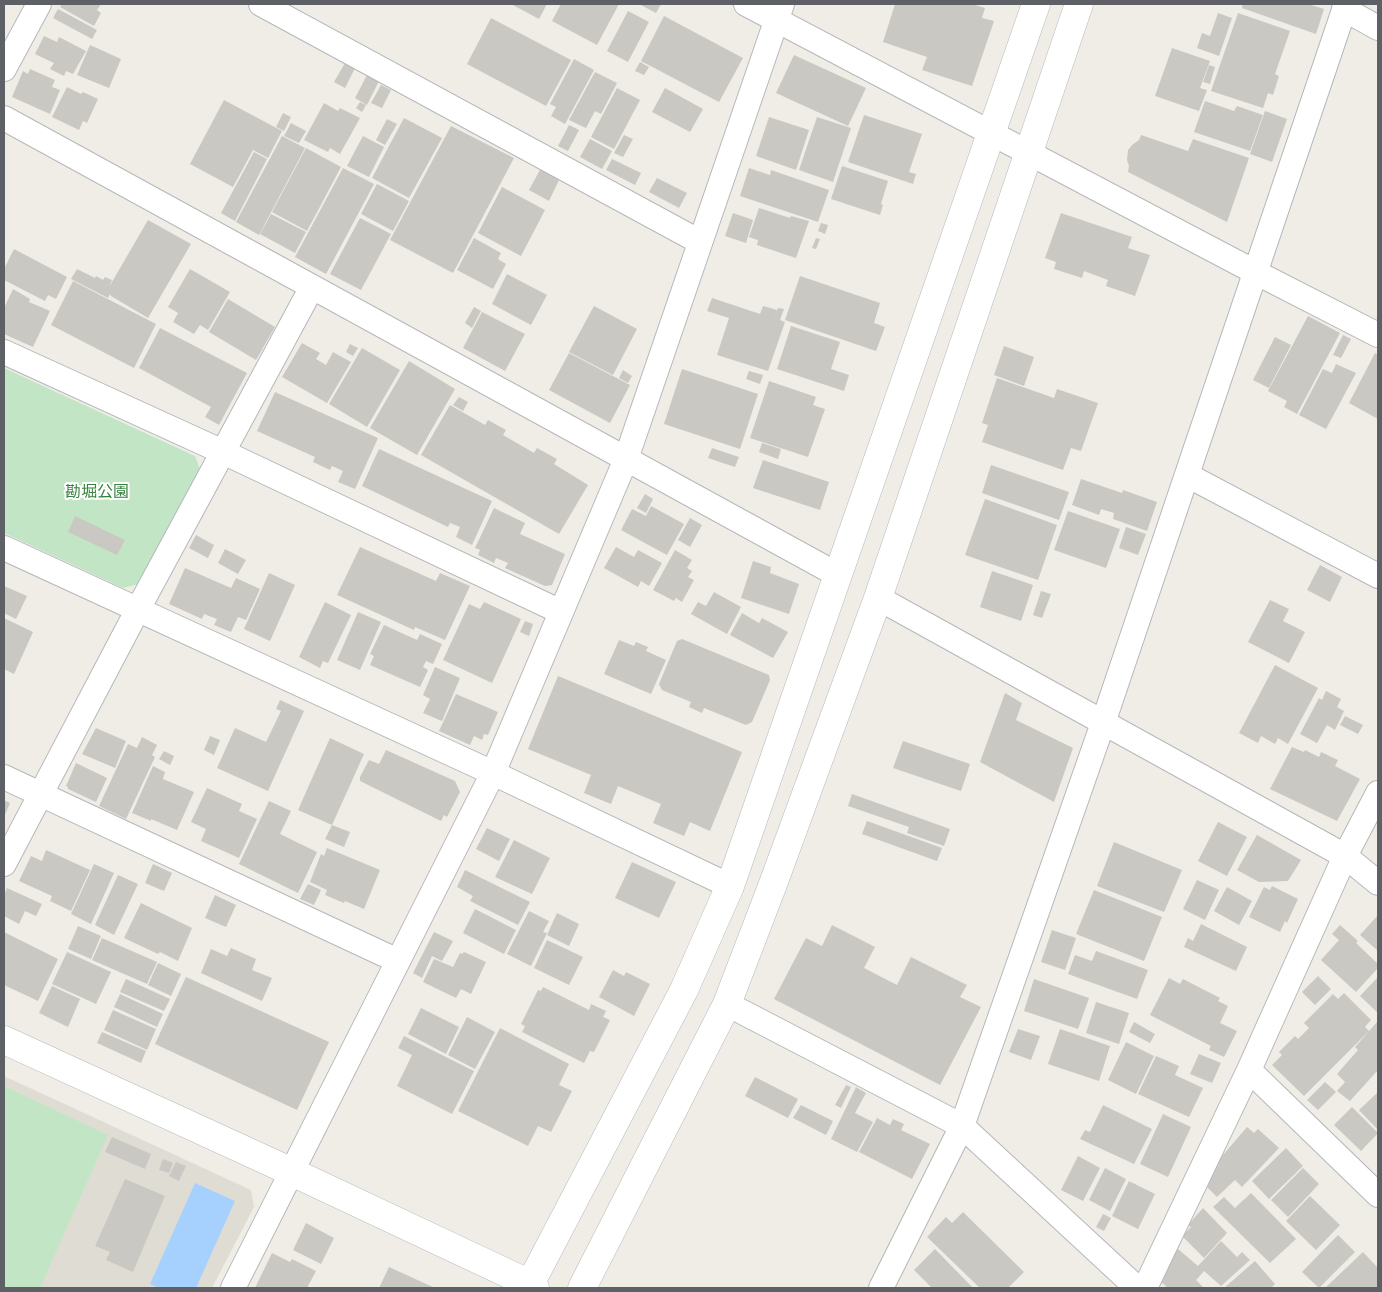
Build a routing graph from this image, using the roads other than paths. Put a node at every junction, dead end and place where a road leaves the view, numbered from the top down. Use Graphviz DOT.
graph roads {
  1 [pos="39,4"];
  2 [pos="261,4"];
  3 [pos="746,4"];
  4 [pos="1036,4"];
  5 [pos="1078,4"];
  6 [pos="1345,6"];
  7 [pos="780,12"];
  8 [pos="1378,28"];
  9 [pos="4,70"];
  10 [pos="4,118"];
  11 [pos="992,133"];
  12 [pos="1027,152"];
  13 [pos="700,242"];
  14 [pos="1255,272"];
  15 [pos="312,287"];
  16 [pos="1378,335"];
  17 [pos="4,352"];
  18 [pos="223,452"];
  19 [pos="626,459"];
  20 [pos="1187,475"];
  21 [pos="4,548"];
  22 [pos="838,575"];
  23 [pos="1378,576"];
  24 [pos="878,598"];
  25 [pos="137,611"];
  26 [pos="561,612"];
  27 [pos="1103,722"];
  28 [pos="493,773"];
  29 [pos="4,777"];
  30 [pos="1378,793"];
  31 [pos="41,794"];
  32 [pos="1345,856"];
  33 [pos="4,864"];
  34 [pos="1378,883"];
  35 [pos="730,886"];
  36 [pos="398,961"];
  37 [pos="727,1004"];
  38 [pos="4,1040"];
  39 [pos="1249,1070"];
  40 [pos="962,1126"];
  41 [pos="292,1172"];
  42 [pos="1378,1195"];
  43 [pos="531,1287"];
  44 [pos="233,1288"];
  45 [pos="582,1288"];
  46 [pos="881,1288"];
  47 [pos="1137,1288"];
  48 [pos="1145,1288"];
  1 -- 9 [label="street"];
  2 -- 13 [label="street"];
  3 -- 7 [label="street"];
  4 -- 11 [label="street"];
  5 -- 12 [label="street"];
  6 -- 8 [label="street"];
  6 -- 14 [label="street"];
  7 -- 11 [label="street"];
  7 -- 13 [label="street"];
  10 -- 15 [label="street"];
  11 -- 12 [label="street"];
  11 -- 22 [label="street"];
  12 -- 14 [label="street"];
  12 -- 24 [label="street"];
  13 -- 19 [label="street"];
  14 -- 16 [label="street"];
  14 -- 20 [label="street"];
  15 -- 18 [label="street"];
  15 -- 19 [label="street"];
  17 -- 18 [label="street"];
  18 -- 25 [label="street"];
  18 -- 26 [label="street"];
  19 -- 22 [label="street"];
  19 -- 26 [label="street"];
  20 -- 23 [label="street"];
  20 -- 27 [label="street"];
  21 -- 25 [label="street"];
  22 -- 35 [label="street"];
  24 -- 27 [label="street"];
  24 -- 37 [label="street"];
  25 -- 28 [label="street"];
  25 -- 31 [label="street"];
  26 -- 28 [label="street"];
  27 -- 32 [label="street"];
  27 -- 40 [label="street"];
  28 -- 35 [label="street"];
  28 -- 36 [label="street"];
  29 -- 31 [label="street"];
  30 -- 32 [label="street"];
  31 -- 33 [label="street"];
  31 -- 36 [label="street"];
  32 -- 34 [label="street"];
  32 -- 39 [label="street"];
  35 -- 43 [label="street"];
  36 -- 41 [label="street"];
  37 -- 40 [label="street"];
  37 -- 45 [label="street"];
  38 -- 41 [label="street"];
  39 -- 42 [label="street"];
  39 -- 48 [label="street"];
  40 -- 46 [label="street"];
  40 -- 47 [label="street"];
  41 -- 43 [label="street"];
  41 -- 44 [label="street"];
}
